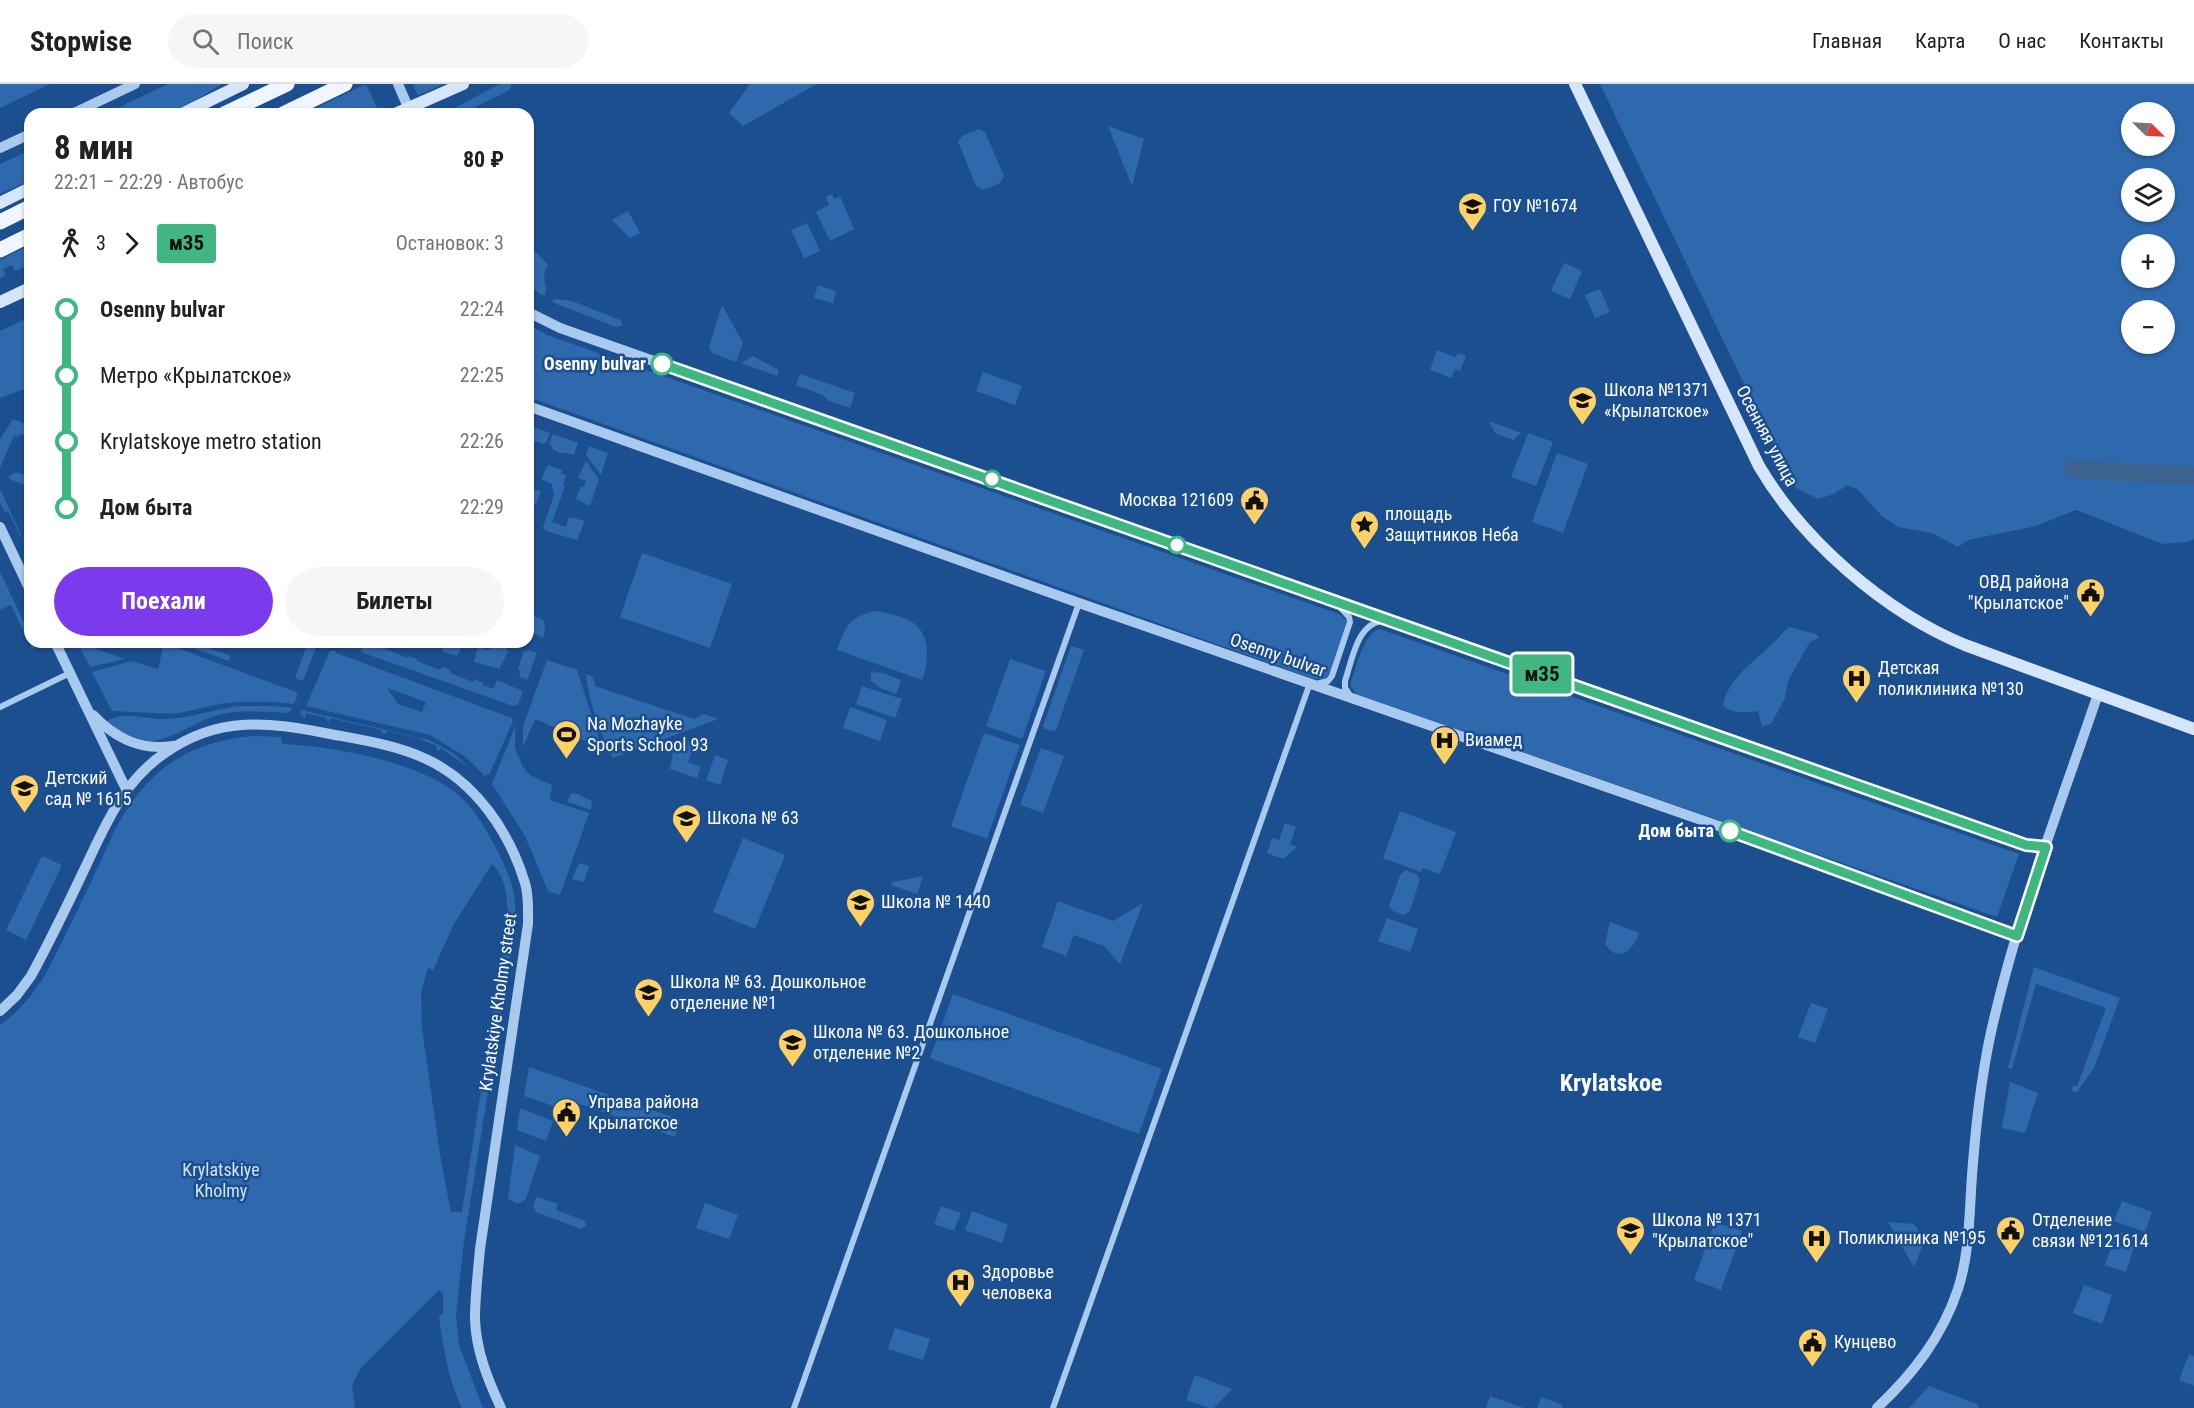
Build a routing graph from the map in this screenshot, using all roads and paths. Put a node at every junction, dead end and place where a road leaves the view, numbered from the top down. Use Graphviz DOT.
graph roads {
  1 [pos="135,84"];
  2 [pos="243,84"];
  3 [pos="287,84"];
  4 [pos="345,84"];
  5 [pos="398,84"];
  6 [pos="463,84"];
  7 [pos="1575,84"];
  8 [pos="85,108"];
  9 [pos="194,108"];
  10 [pos="237,108"];
  11 [pos="295,108"];
  12 [pos="409,108"];
  13 [pos="416,108"];
  14 [pos="24,137"];
  15 [pos="0,148"];
  16 [pos="24,191"];
  17 [pos="0,203"];
  18 [pos="24,210"];
  19 [pos="0,222"];
  20 [pos="24,239"];
  21 [pos="0,250"];
  22 [pos="24,291"];
  23 [pos="0,302"];
  24 [pos="534,315"];
  25 [pos="534,408"];
  26 [pos="0,527"];
  27 [pos="24,577"];
  28 [pos="1331,599"];
  29 [pos="1079,603"];
  30 [pos="1397,622"];
  31 [pos="58,648"];
  32 [pos="70,673"];
  33 [pos="1311,684"];
  34 [pos="2098,694"];
  35 [pos="1358,700"];
  36 [pos="0,707"];
  37 [pos="87,708"];
  38 [pos="2194,729"];
  39 [pos="175,746"];
  40 [pos="126,789"];
  41 [pos="2046,847"];
  42 [pos="2017,936"];
  43 [pos="0,1011"];
  44 [pos="501,1408"];
  45 [pos="794,1408"];
  46 [pos="1053,1408"];
  47 [pos="1877,1408"];
  1 -- 8 [label="street"];
  2 -- 9 [label="main road"];
  3 -- 10 [label="main road"];
  4 -- 11 [label="main road"];
  5 -- 12 [label="street"];
  6 -- 13 [label="main road"];
  7 -- 34 [label="main road, Осенняя улица"];
  14 -- 15 [label="street"];
  16 -- 17 [label="main road"];
  18 -- 19 [label="main road"];
  20 -- 21 [label="main road"];
  22 -- 23 [label="main road"];
  24 -- 28 [label="street"];
  25 -- 29 [label="street, Osenny bulvar"];
  26 -- 27 [label="street"];
  28 -- 30 [label="street"];
  28 -- 33 [label="street"];
  29 -- 33 [label="street, Osenny bulvar"];
  29 -- 45 [label="street"];
  30 -- 35 [label="street"];
  30 -- 41 [label="street"];
  31 -- 32 [label="street"];
  32 -- 36 [label="street"];
  32 -- 37 [label="street"];
  33 -- 35 [label="street, Osenny bulvar"];
  33 -- 46 [label="street"];
  34 -- 38 [label="main road, Осенняя улица"];
  34 -- 41 [label="street"];
  35 -- 42 [label="street, Osenny bulvar"];
  37 -- 39 [label="street"];
  37 -- 40 [label="street"];
  39 -- 40 [label="street"];
  39 -- 44 [label="street"];
  40 -- 43 [label="street"];
  41 -- 42 [label="street"];
  42 -- 47 [label="street"];
}
